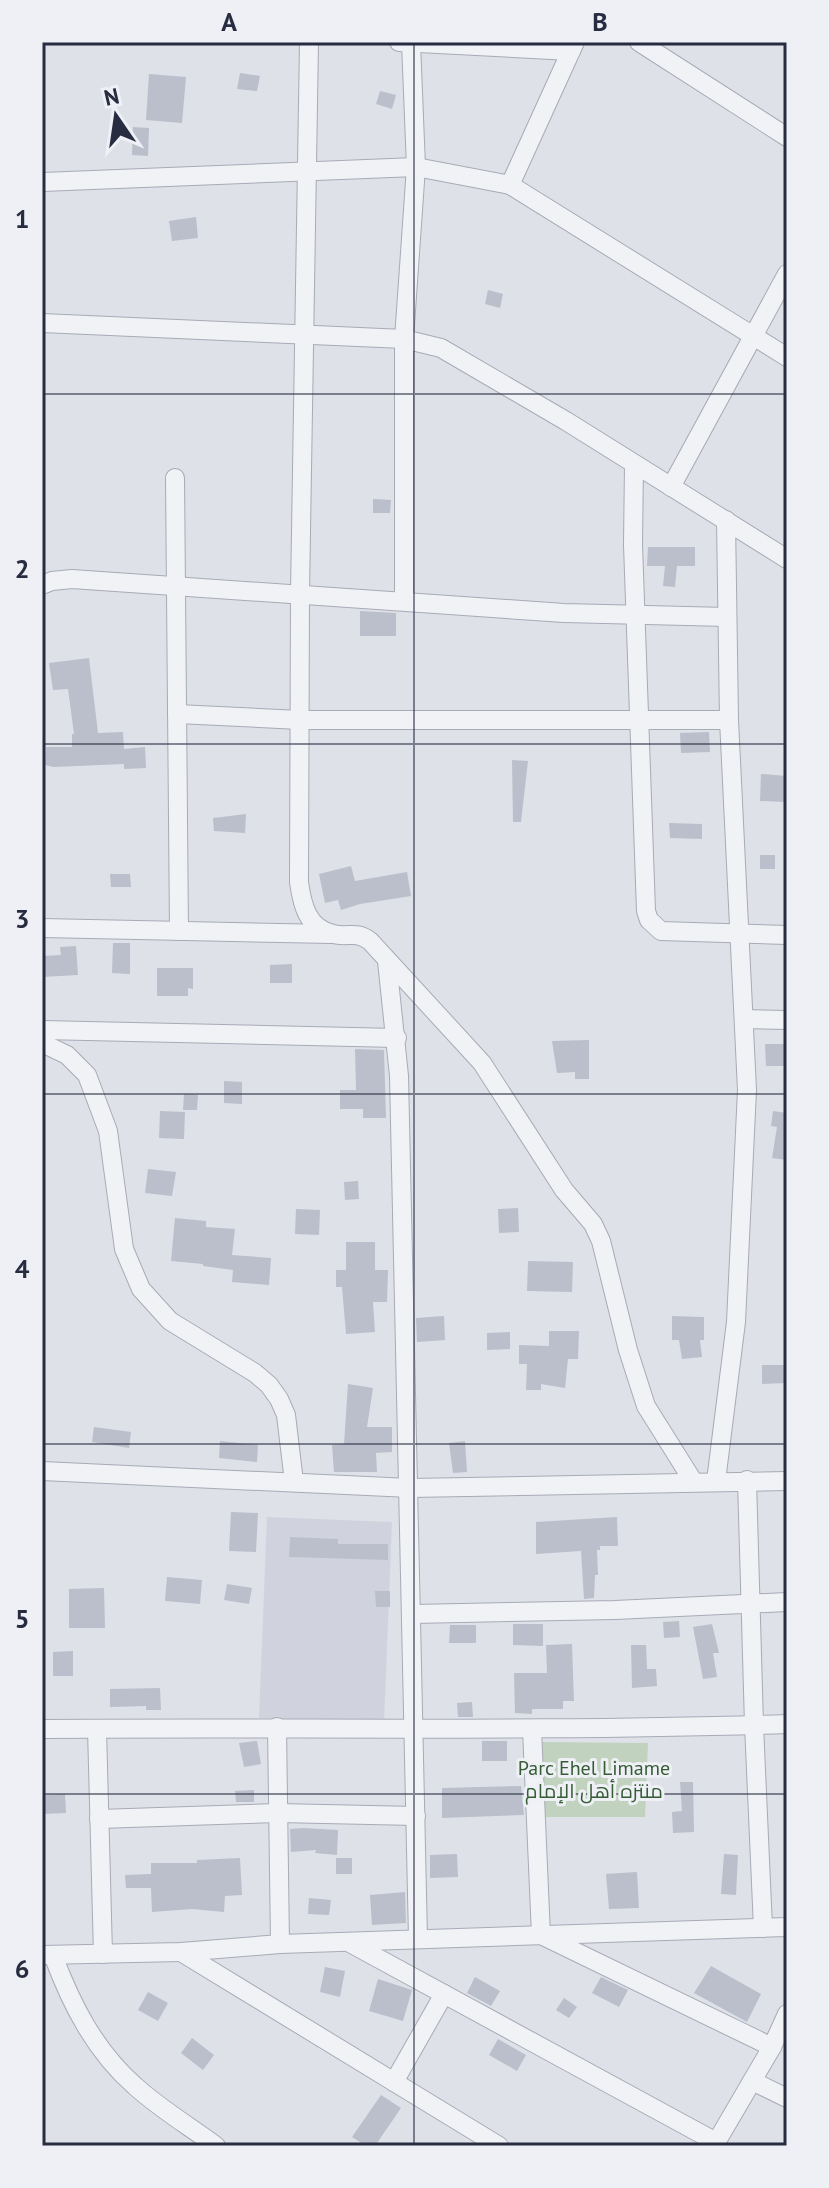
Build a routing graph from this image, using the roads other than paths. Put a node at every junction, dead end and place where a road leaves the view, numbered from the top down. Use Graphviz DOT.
graph roads {
  1 [pos="309,42"];
  2 [pos="399,42"];
  3 [pos="639,42"];
  4 [pos="411,43"];
  5 [pos="573,47"];
  6 [pos="787,137"];
  7 [pos="416,167"];
  8 [pos="307,172"];
  9 [pos="42,182"];
  10 [pos="510,185"];
  11 [pos="787,274"];
  12 [pos="42,323"];
  13 [pos="304,334"];
  14 [pos="753,335"];
  15 [pos="404,339"];
  16 [pos="787,357"];
  17 [pos="634,464"];
  18 [pos="175,478"];
  19 [pos="671,487"];
  20 [pos="726,520"];
  21 [pos="787,559"];
  22 [pos="42,585"];
  23 [pos="176,587"];
  24 [pos="300,593"];
  25 [pos="404,601"];
  26 [pos="635,615"];
  27 [pos="727,617"];
  28 [pos="177,714"];
  29 [pos="300,720"];
  30 [pos="638,720"];
  31 [pos="729,720"];
  32 [pos="42,928"];
  33 [pos="179,931"];
  34 [pos="333,934"];
  35 [pos="741,934"];
  36 [pos="787,935"];
  37 [pos="387,961"];
  38 [pos="744,1019"];
  39 [pos="787,1020"];
  40 [pos="42,1030"];
  41 [pos="397,1038"];
  42 [pos="42,1043"];
  43 [pos="42,1471"];
  44 [pos="747,1480"];
  45 [pos="693,1481"];
  46 [pos="716,1481"];
  47 [pos="787,1481"];
  48 [pos="294,1482"];
  49 [pos="410,1488"];
  50 [pos="750,1602"];
  51 [pos="787,1602"];
  52 [pos="412,1614"];
  53 [pos="787,1724"];
  54 [pos="754,1725"];
  55 [pos="277,1727"];
  56 [pos="415,1727"];
  57 [pos="42,1729"];
  58 [pos="97,1729"];
  59 [pos="532,1729"];
  60 [pos="278,1813"];
  61 [pos="416,1816"];
  62 [pos="99,1819"];
  63 [pos="787,1927"];
  64 [pos="763,1928"];
  65 [pos="541,1935"];
  66 [pos="418,1939"];
  67 [pos="347,1942"];
  68 [pos="280,1944"];
  69 [pos="181,1952"];
  70 [pos="103,1954"];
  71 [pos="48,1955"];
  72 [pos="444,1994"];
  73 [pos="787,2014"];
  74 [pos="772,2047"];
  75 [pos="752,2081"];
  76 [pos="394,2082"];
  77 [pos="787,2098"];
  78 [pos="715,2144"];
  79 [pos="216,2146"];
  80 [pos="499,2146"];
  1 -- 8 [label="street"];
  2 -- 4 [label="street"];
  3 -- 6 [label="street"];
  4 -- 5 [label="street"];
  4 -- 7 [label="street"];
  5 -- 10 [label="street"];
  7 -- 8 [label="street"];
  7 -- 10 [label="street"];
  7 -- 15 [label="street"];
  8 -- 9 [label="street"];
  8 -- 13 [label="street"];
  10 -- 14 [label="street"];
  11 -- 14 [label="street"];
  12 -- 13 [label="street"];
  13 -- 15 [label="street"];
  13 -- 24 [label="street"];
  14 -- 16 [label="street"];
  14 -- 19 [label="street"];
  15 -- 17 [label="street"];
  15 -- 25 [label="street"];
  17 -- 19 [label="street"];
  17 -- 26 [label="street"];
  18 -- 23 [label="street"];
  19 -- 20 [label="street"];
  20 -- 21 [label="street"];
  20 -- 27 [label="street"];
  22 -- 23 [label="street"];
  23 -- 24 [label="street"];
  23 -- 28 [label="street"];
  24 -- 25 [label="street"];
  24 -- 29 [label="street"];
  25 -- 26 [label="street"];
  26 -- 27 [label="street"];
  26 -- 30 [label="street"];
  27 -- 31 [label="street"];
  28 -- 29 [label="street"];
  28 -- 33 [label="street"];
  29 -- 30 [label="street"];
  29 -- 34 [label="street"];
  30 -- 31 [label="street"];
  30 -- 35 [label="street"];
  31 -- 35 [label="street"];
  32 -- 33 [label="street"];
  33 -- 34 [label="street"];
  34 -- 37 [label="street"];
  35 -- 36 [label="street"];
  35 -- 38 [label="street"];
  37 -- 41 [label="street"];
  37 -- 45 [label="street"];
  38 -- 39 [label="street"];
  38 -- 46 [label="street"];
  40 -- 41 [label="street"];
  41 -- 49 [label="street"];
  42 -- 48 [label="street"];
  43 -- 48 [label="street"];
  44 -- 46 [label="street"];
  44 -- 47 [label="street"];
  44 -- 50 [label="street"];
  45 -- 46 [label="street"];
  45 -- 49 [label="street"];
  48 -- 49 [label="street"];
  49 -- 52 [label="street"];
  50 -- 51 [label="street"];
  50 -- 52 [label="street"];
  50 -- 54 [label="street"];
  52 -- 56 [label="street"];
  53 -- 54 [label="street"];
  54 -- 59 [label="street"];
  54 -- 64 [label="street"];
  55 -- 56 [label="street"];
  55 -- 58 [label="street"];
  55 -- 60 [label="street"];
  56 -- 59 [label="street"];
  56 -- 61 [label="street"];
  57 -- 58 [label="street"];
  58 -- 62 [label="street"];
  59 -- 65 [label="street"];
  60 -- 61 [label="street"];
  60 -- 62 [label="street"];
  60 -- 68 [label="street"];
  61 -- 66 [label="street"];
  62 -- 70 [label="street"];
  63 -- 64 [label="street"];
  64 -- 65 [label="street"];
  65 -- 66 [label="street"];
  65 -- 74 [label="street"];
  66 -- 67 [label="street"];
  67 -- 68 [label="street"];
  67 -- 72 [label="street"];
  68 -- 69 [label="street"];
  69 -- 70 [label="street"];
  69 -- 76 [label="street"];
  70 -- 71 [label="street"];
  71 -- 79 [label="street"];
  72 -- 76 [label="street"];
  72 -- 78 [label="street"];
  73 -- 74 [label="street"];
  74 -- 75 [label="street"];
  75 -- 77 [label="street"];
  75 -- 78 [label="street"];
  76 -- 80 [label="street"];
}
